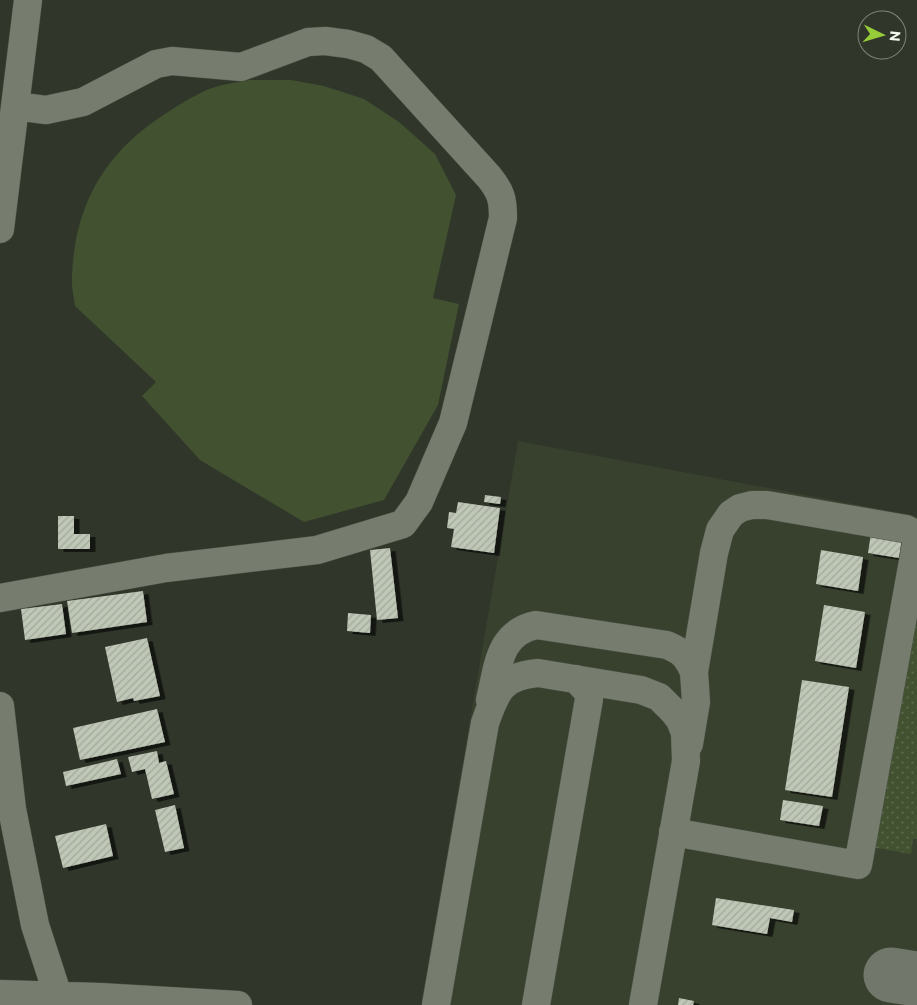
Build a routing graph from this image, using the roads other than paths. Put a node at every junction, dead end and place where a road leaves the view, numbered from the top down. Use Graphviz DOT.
graph roads {
  1 [pos="28,0"];
  2 [pos="15,106"];
  3 [pos="0,229"];
  4 [pos="917,537"];
  5 [pos="0,598"];
  6 [pos="701,626"];
  7 [pos="667,645"];
  8 [pos="694,672"];
  9 [pos="576,679"];
  10 [pos="0,706"];
  11 [pos="485,723"];
  12 [pos="686,760"];
  13 [pos="673,832"];
  14 [pos="0,994"];
  15 [pos="60,1001"];
  16 [pos="435,1004"];
  17 [pos="238,1005"];
  18 [pos="536,1005"];
  19 [pos="642,1005"];
  1 -- 2 [label="street"];
  2 -- 3 [label="street"];
  2 -- 5 [label="street"];
  4 -- 6 [label="street"];
  4 -- 13 [label="street"];
  6 -- 7 [label="street"];
  6 -- 8 [label="street"];
  7 -- 8 [label="street"];
  7 -- 11 [label="street"];
  8 -- 12 [label="street"];
  9 -- 11 [label="street"];
  9 -- 12 [label="street"];
  9 -- 18 [label="street"];
  10 -- 15 [label="street"];
  11 -- 16 [label="street"];
  12 -- 13 [label="street"];
  13 -- 19 [label="street"];
  14 -- 15 [label="street"];
  15 -- 17 [label="street"];
}
